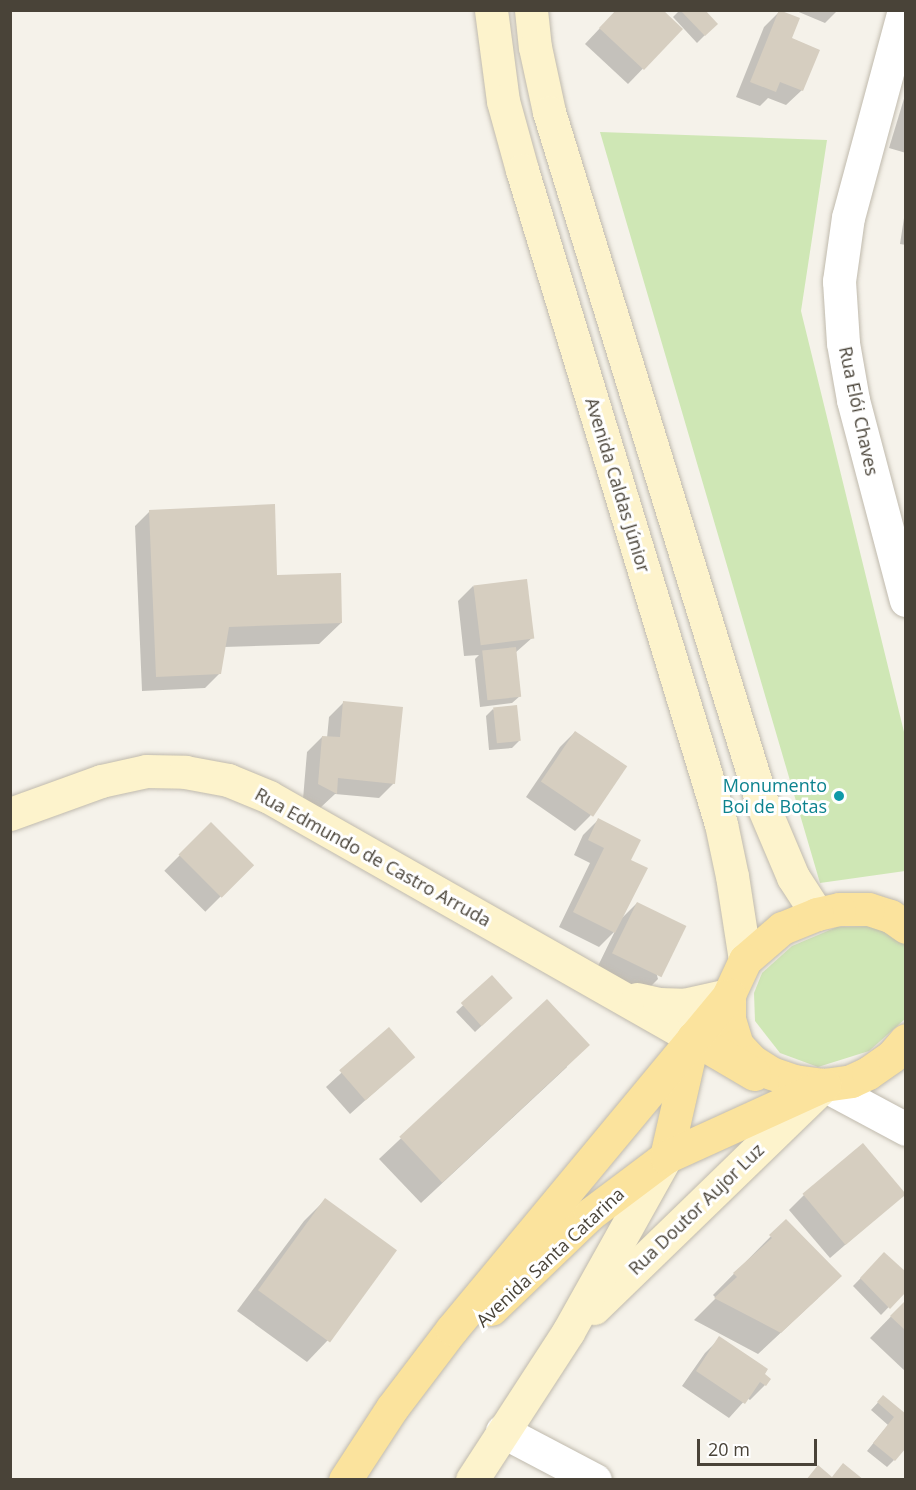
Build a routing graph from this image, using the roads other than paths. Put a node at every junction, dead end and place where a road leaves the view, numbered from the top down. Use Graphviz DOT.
graph roads {
  1 [pos="491,10"];
  2 [pos="531,10"];
  3 [pos="904,10"];
  4 [pos="906,600"];
  5 [pos="10,814"];
  6 [pos="817,914"];
  7 [pos="900,918"];
  8 [pos="745,960"];
  9 [pos="618,994"];
  10 [pos="729,995"];
  11 [pos="693,1038"];
  12 [pos="906,1040"];
  13 [pos="824,1085"];
  14 [pos="906,1129"];
  15 [pos="666,1157"];
  16 [pos="568,1332"];
  17 [pos="392,1408"];
  18 [pos="502,1431"];
  19 [pos="345,1479"];
  20 [pos="472,1479"];
  21 [pos="595,1479"];
  1 -- 8 [label="main road, Avenida Caldas Júnior"];
  2 -- 6 [label="main road"];
  3 -- 4 [label="street, Rua Elói Chaves"];
  5 -- 9 [label="main road, Rua Edmundo de Castro Arruda"];
  6 -- 7 [label="main road"];
  6 -- 8 [label="main road"];
  8 -- 10 [label="main road"];
  9 -- 10 [label="main road, Rua Edmundo de Castro Arruda"];
  9 -- 11 [label="main road, Rua Edmundo de Castro Arruda"];
  10 -- 11 [label="main road, Avenida Santa Catarina"];
  10 -- 13 [label="main road"];
  11 -- 13 [label="main road"];
  11 -- 15 [label="main road"];
  11 -- 17 [label="main road, Avenida Santa Catarina"];
  12 -- 13 [label="main road"];
  13 -- 14 [label="street"];
  13 -- 15 [label="main road, Avenida Santa Catarina"];
  13 -- 16 [label="main road, Rua Doutor Aujor Luz"];
  15 -- 16 [label="main road, Rua Doutor Aujor Luz"];
  15 -- 17 [label="main road, Avenida Santa Catarina"];
  16 -- 18 [label="main road, Rua Doutor Aujor Luz"];
  17 -- 19 [label="main road, Avenida Santa Catarina"];
  18 -- 20 [label="main road, Rua Doutor Aujor Luz"];
  18 -- 21 [label="street"];
}
